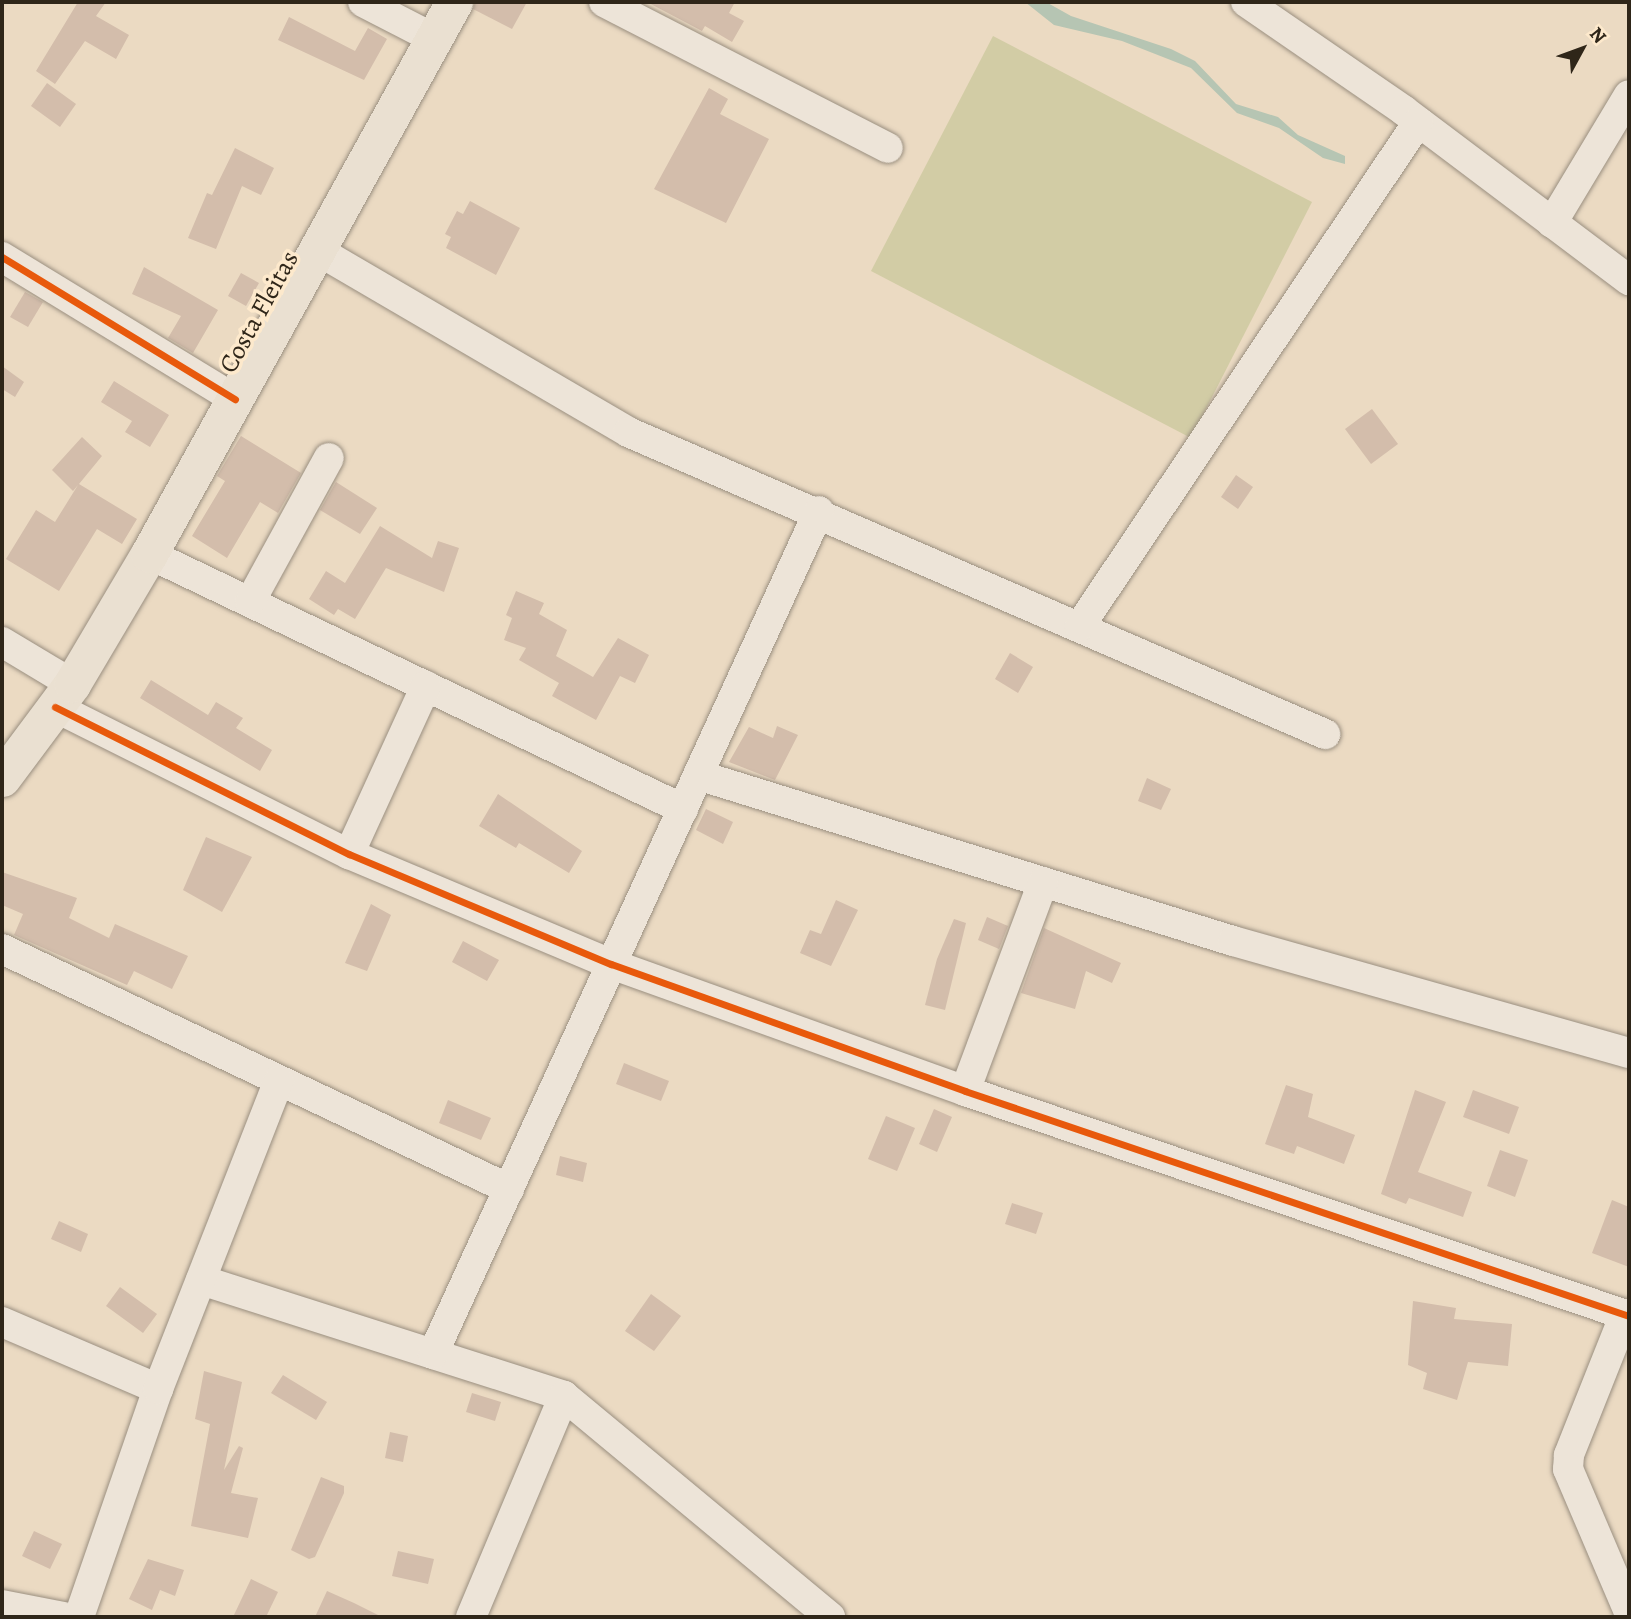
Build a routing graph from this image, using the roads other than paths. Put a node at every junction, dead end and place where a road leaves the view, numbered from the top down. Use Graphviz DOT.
graph roads {
  1 [pos="363,2"];
  2 [pos="454,2"];
  3 [pos="604,2"];
  4 [pos="1246,2"];
  5 [pos="435,39"];
  6 [pos="1629,95"];
  7 [pos="1419,122"];
  8 [pos="888,148"];
  9 [pos="1552,223"];
  10 [pos="317,250"];
  11 [pos="2,257"];
  12 [pos="1629,280"];
  13 [pos="235,399"];
  14 [pos="329,457"];
  15 [pos="818,511"];
  16 [pos="149,554"];
  17 [pos="250,602"];
  18 [pos="1080,626"];
  19 [pos="2,642"];
  20 [pos="426,686"];
  21 [pos="64,695"];
  22 [pos="1325,734"];
  23 [pos="698,775"];
  24 [pos="2,778"];
  25 [pos="683,809"];
  26 [pos="349,854"];
  27 [pos="1043,882"];
  28 [pos="2,949"];
  29 [pos="611,964"];
  30 [pos="1629,1053"];
  31 [pos="279,1081"];
  32 [pos="965,1091"];
  33 [pos="509,1189"];
  34 [pos="201,1280"];
  35 [pos="1627,1315"];
  36 [pos="2,1322"];
  37 [pos="433,1354"];
  38 [pos="158,1389"];
  39 [pos="564,1396"];
  40 [pos="2,1605"];
  41 [pos="1629,1612"];
  42 [pos="62,1617"];
  43 [pos="79,1617"];
  44 [pos="471,1617"];
  45 [pos="830,1617"];
  1 -- 5 [label="street"];
  2 -- 5 [label="main road, Costa Fleitas"];
  3 -- 8 [label="street"];
  4 -- 7 [label="street"];
  5 -- 10 [label="main road, Costa Fleitas"];
  6 -- 9 [label="street"];
  7 -- 9 [label="street"];
  7 -- 18 [label="street"];
  9 -- 12 [label="street"];
  10 -- 13 [label="main road, Costa Fleitas"];
  10 -- 15 [label="street"];
  11 -- 13 [label="street"];
  13 -- 16 [label="main road, Costa Fleitas"];
  14 -- 17 [label="street"];
  15 -- 18 [label="street"];
  15 -- 23 [label="street"];
  16 -- 17 [label="street"];
  16 -- 21 [label="main road, Costa Fleitas"];
  17 -- 20 [label="street"];
  18 -- 22 [label="street"];
  19 -- 21 [label="street"];
  20 -- 25 [label="street"];
  20 -- 26 [label="street"];
  21 -- 24 [label="main road, Costa Fleitas"];
  21 -- 26 [label="street"];
  23 -- 25 [label="street"];
  23 -- 27 [label="street"];
  25 -- 29 [label="street"];
  26 -- 29 [label="street"];
  27 -- 30 [label="street"];
  27 -- 32 [label="street"];
  28 -- 31 [label="street"];
  29 -- 32 [label="street"];
  29 -- 33 [label="street"];
  31 -- 33 [label="street"];
  31 -- 34 [label="street"];
  32 -- 35 [label="street"];
  33 -- 37 [label="street"];
  34 -- 37 [label="street"];
  34 -- 38 [label="street"];
  35 -- 41 [label="street"];
  36 -- 38 [label="street"];
  37 -- 39 [label="street"];
  38 -- 43 [label="street"];
  39 -- 44 [label="street"];
  39 -- 45 [label="street"];
  40 -- 42 [label="street"];
}
